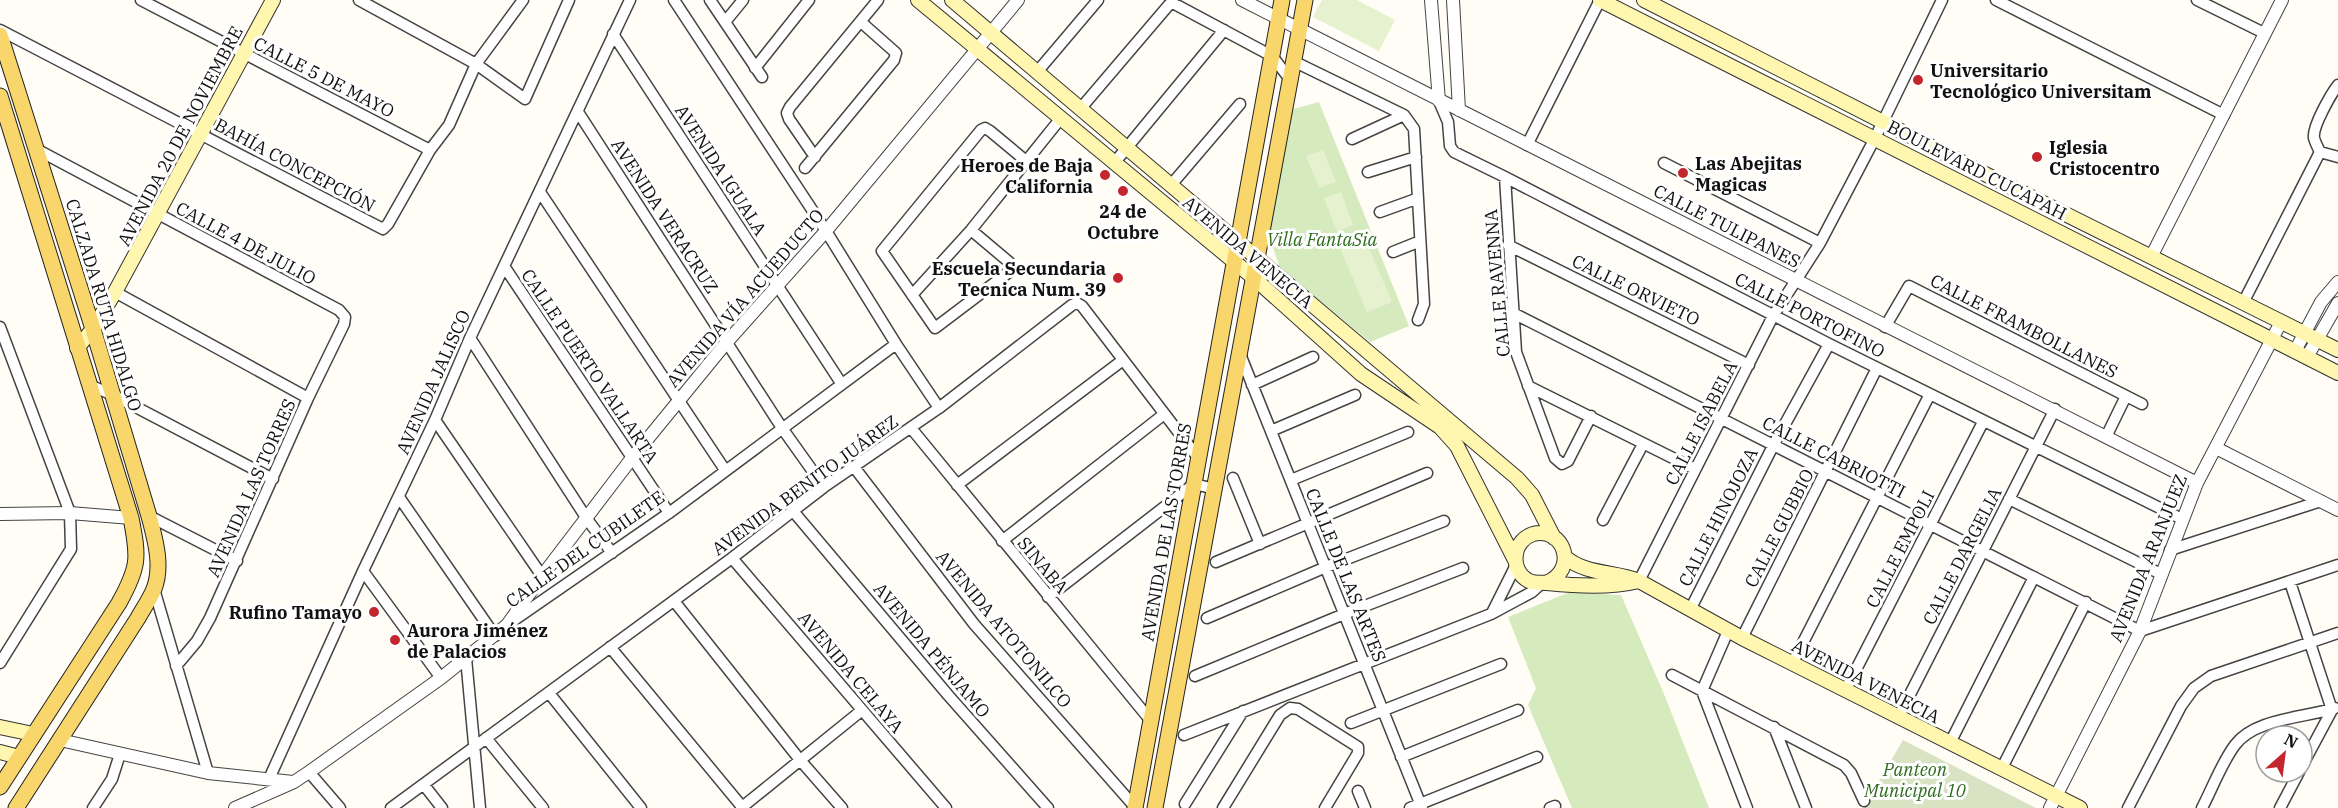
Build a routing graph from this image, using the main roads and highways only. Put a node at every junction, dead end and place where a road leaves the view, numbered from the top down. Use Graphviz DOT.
graph roads {
  1 [pos="273,0"];
  2 [pos="918,0"];
  3 [pos="952,0"];
  4 [pos="1282,0"];
  5 [pos="1305,0"];
  6 [pos="1600,0"];
  7 [pos="1644,0"];
  8 [pos="0,35"];
  9 [pos="0,100"];
  10 [pos="1238,243"];
  11 [pos="1258,259"];
  12 [pos="1234,263"];
  13 [pos="1254,278"];
  14 [pos="93,329"];
  15 [pos="2338,350"];
  16 [pos="79,352"];
  17 [pos="100,354"];
  18 [pos="2338,373"];
  19 [pos="1554,538"];
  20 [pos="1565,557"];
  21 [pos="1516,563"];
  22 [pos="1640,581"];
  23 [pos="1544,583"];
  24 [pos="0,727"];
  25 [pos="33,734"];
  26 [pos="0,752"];
  27 [pos="19,757"];
  28 [pos="0,787"];
  29 [pos="2053,802"];
  30 [pos="16,808"];
  31 [pos="1135,808"];
  32 [pos="1155,808"];
  33 [pos="2080,808"];
  1 -- 14 [label="main road, AVENIDA 20 DE NOVIEMBRE"];
  2 -- 12 [label="main road, AVENIDA VENECIA"];
  3 -- 10 [label="main road, AVENIDA VENECIA"];
  4 -- 10 [label="main road, AVENIDA DE LAS TORRES"];
  5 -- 11 [label="main road"];
  6 -- 18 [label="main road, BOULEVARD CUCAPAH"];
  7 -- 15 [label="main road, BOULEVARD CUCAPAH"];
  8 -- 14 [label="main road, CALZADA RUTA HIDALGO"];
  9 -- 16 [label="main road, CALZADA RUTA HIDALGO"];
  10 -- 11 [label="main road, AVENIDA VENECIA"];
  10 -- 12 [label="main road, AVENIDA DE LAS TORRES"];
  11 -- 13 [label="main road"];
  11 -- 19 [label="main road, AVENIDA VENECIA"];
  12 -- 13 [label="main road, AVENIDA VENECIA"];
  12 -- 31 [label="main road, AVENIDA DE LAS TORRES"];
  13 -- 21 [label="main road, AVENIDA VENECIA"];
  13 -- 32 [label="main road"];
  14 -- 16 [label="main road, AVENIDA 20 DE NOVIEMBRE"];
  14 -- 17 [label="main road, CALZADA RUTA HIDALGO"];
  16 -- 17 [label="main road"];
  16 -- 25 [label="main road, CALZADA RUTA HIDALGO"];
  17 -- 30 [label="main road, CALZADA RUTA HIDALGO"];
  19 -- 20 [label="main road"];
  19 -- 21 [label="main road"];
  20 -- 22 [label="main road, AVENIDA VENECIA"];
  20 -- 23 [label="main road"];
  21 -- 23 [label="main road"];
  22 -- 23 [label="main road"];
  22 -- 29 [label="main road, AVENIDA VENECIA"];
  24 -- 25 [label="main road"];
  25 -- 27 [label="main road"];
  26 -- 27 [label="main road"];
  27 -- 28 [label="main road"];
  29 -- 33 [label="main road, AVENIDA VENECIA"];
}
